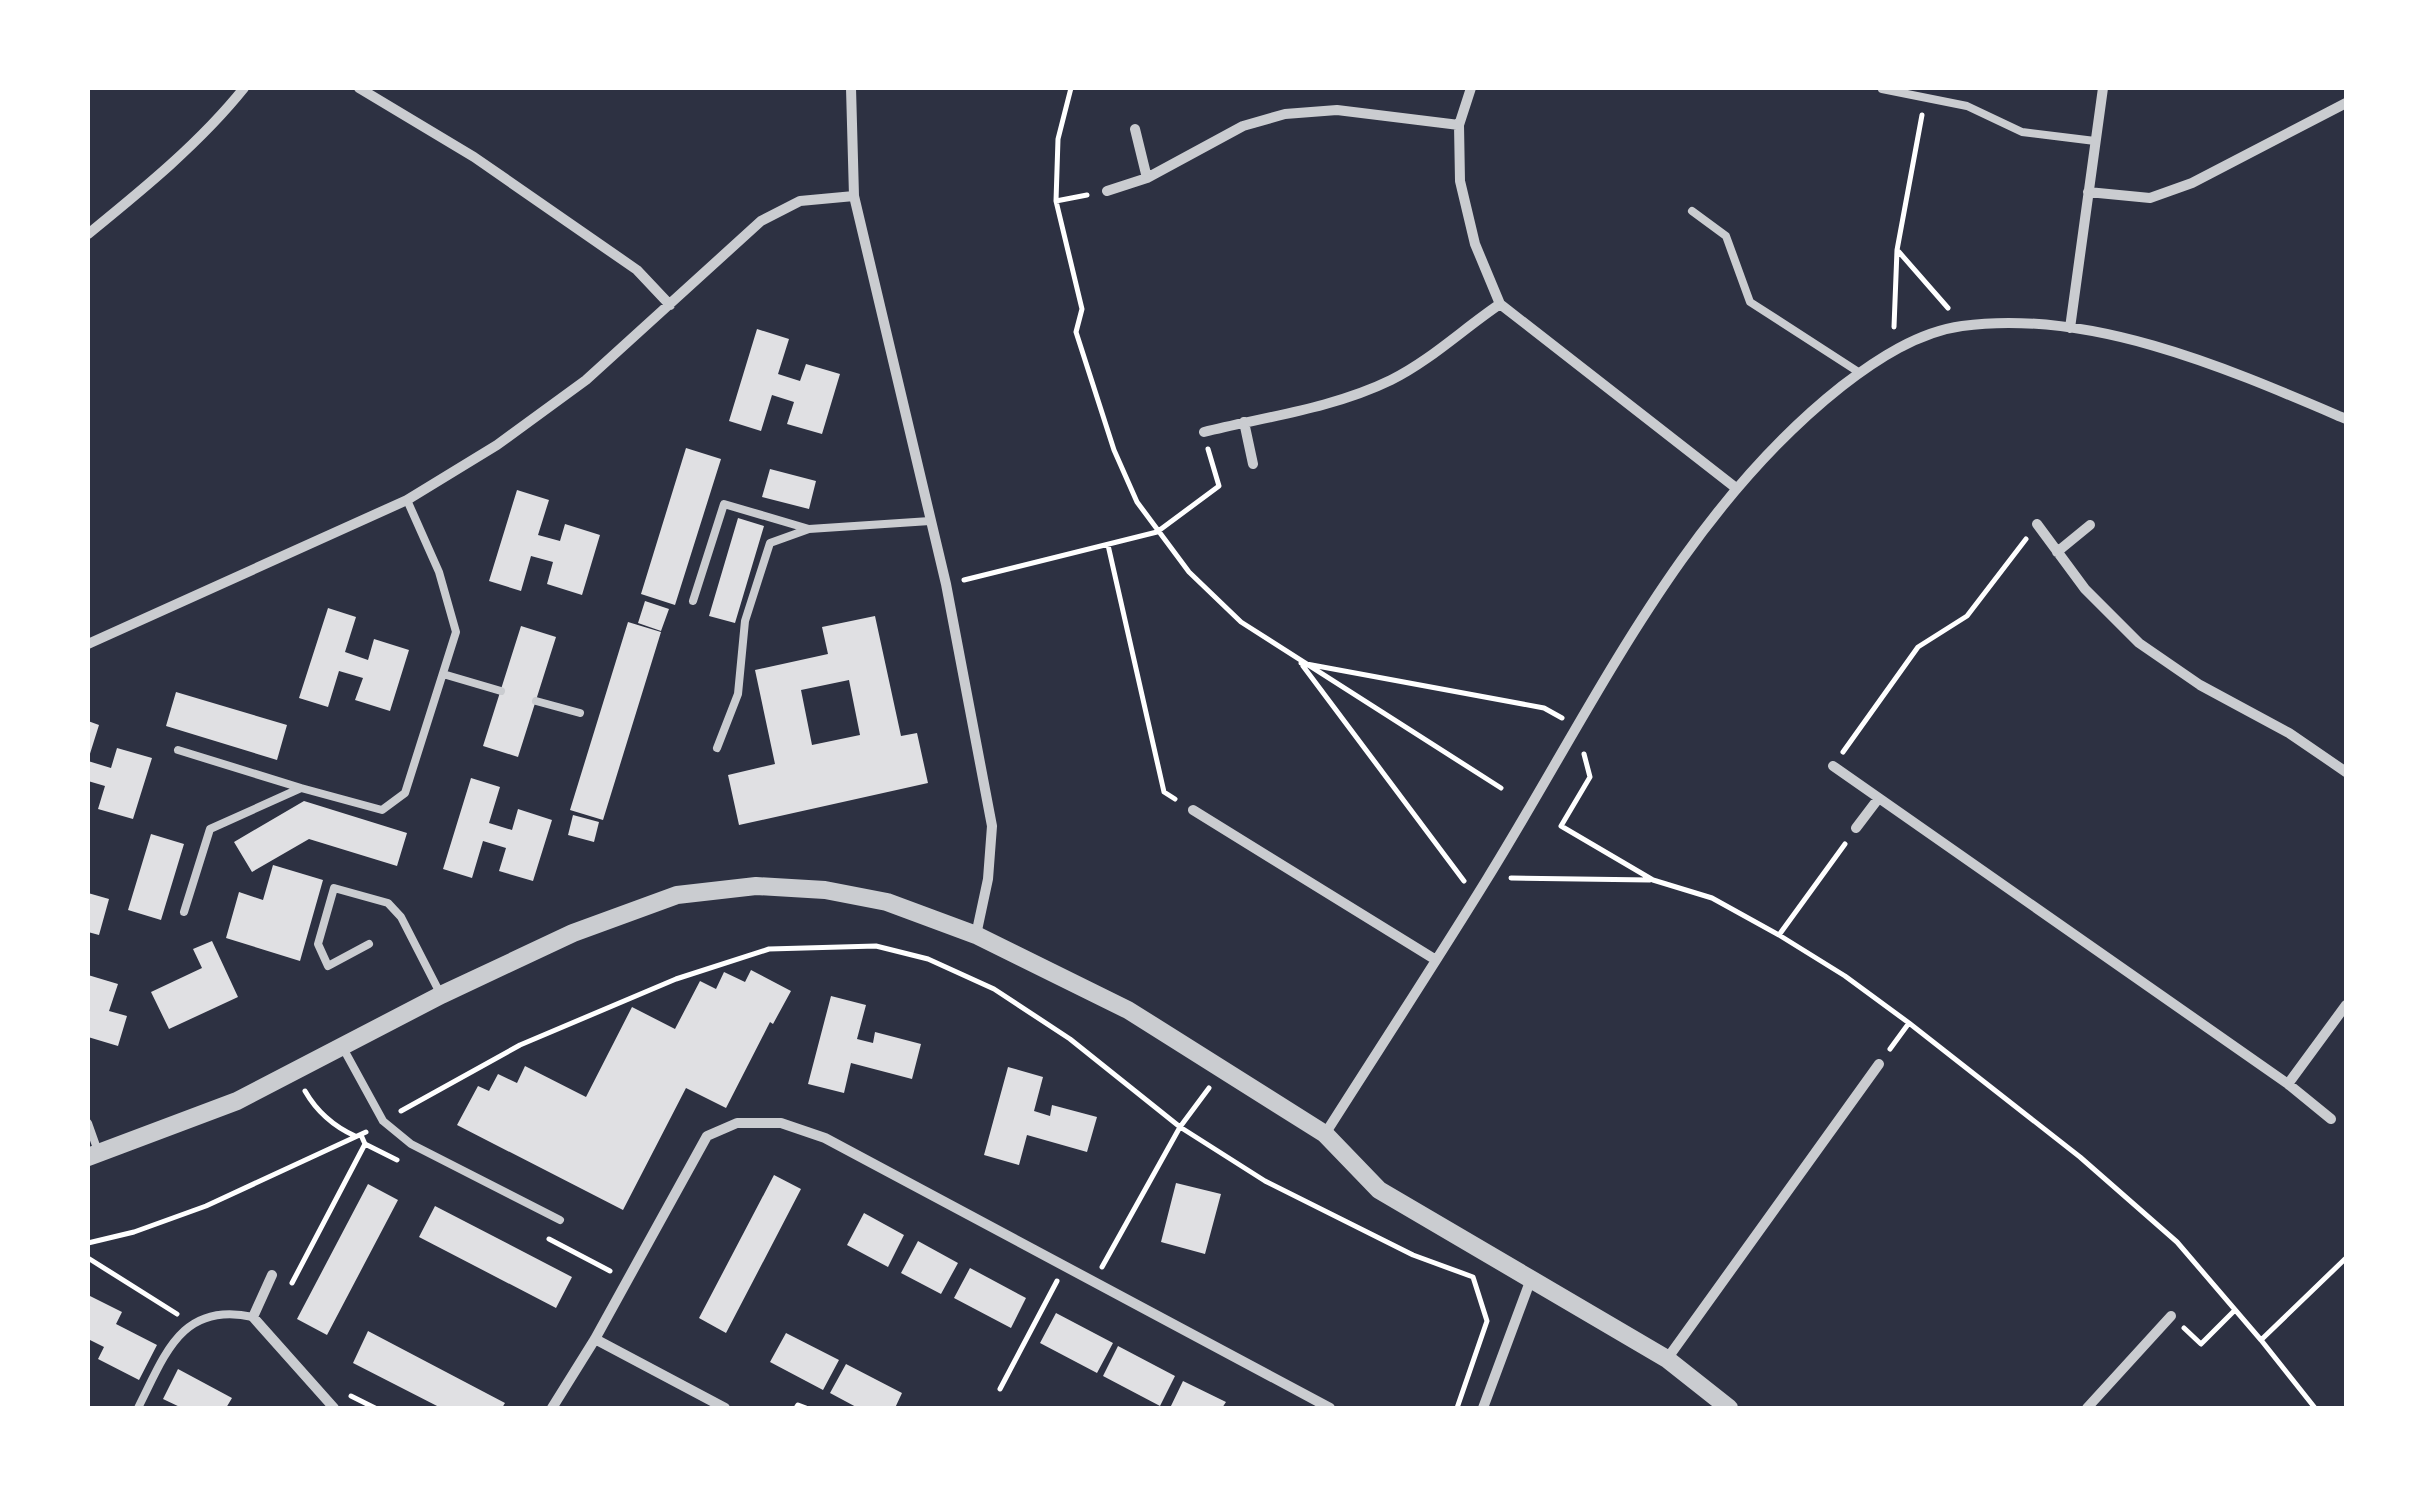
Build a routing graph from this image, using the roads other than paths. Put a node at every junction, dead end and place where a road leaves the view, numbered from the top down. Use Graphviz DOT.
graph roads {
  1 [pos="244,88"];
  2 [pos="359,88"];
  3 [pos="851,88"];
  4 [pos="1471,88"];
  5 [pos="2102,88"];
  6 [pos="1882,89"];
  7 [pos="2346,103"];
  8 [pos="1459,125"];
  9 [pos="1135,129"];
  10 [pos="2095,140"];
  11 [pos="1146,178"];
  12 [pos="1107,190"];
  13 [pos="2088,192"];
  14 [pos="854,196"];
  15 [pos="1692,211"];
  16 [pos="88,234"];
  17 [pos="1500,304"];
  18 [pos="670,305"];
  19 [pos="2070,328"];
  20 [pos="1860,373"];
  21 [pos="2346,419"];
  22 [pos="1244,422"];
  23 [pos="1204,432"];
  24 [pos="1253,464"];
  25 [pos="1736,488"];
  26 [pos="407,500"];
  27 [pos="930,522"];
  28 [pos="2037,524"];
  29 [pos="2090,525"];
  30 [pos="810,529"];
  31 [pos="2057,552"];
  32 [pos="693,601"];
  33 [pos="88,644"];
  34 [pos="442,674"];
  35 [pos="501,691"];
  36 [pos="536,701"];
  37 [pos="580,712"];
  38 [pos="717,748"];
  39 [pos="178,750"];
  40 [pos="1833,766"];
  41 [pos="2346,772"];
  42 [pos="301,788"];
  43 [pos="1878,799"];
  44 [pos="1192,810"];
  45 [pos="1856,828"];
  46 [pos="184,912"];
  47 [pos="976,935"];
  48 [pos="370,944"];
  49 [pos="1436,960"];
  50 [pos="441,996"];
  51 [pos="2346,1005"];
  52 [pos="342,1048"];
  53 [pos="1879,1064"];
  54 [pos="2288,1084"];
  55 [pos="2331,1119"];
  56 [pos="88,1123"];
  57 [pos="1325,1134"];
  58 [pos="93,1156"];
  59 [pos="560,1220"];
  60 [pos="272,1275"];
  61 [pos="1532,1279"];
  62 [pos="2172,1316"];
  63 [pos="253,1317"];
  64 [pos="595,1339"];
  65 [pos="1668,1359"];
  66 [pos="138,1408"];
  67 [pos="334,1408"];
  68 [pos="552,1408"];
  69 [pos="725,1408"];
  70 [pos="1330,1408"];
  71 [pos="1483,1408"];
  72 [pos="1728,1408"];
  73 [pos="2087,1408"];
  1 -- 16 [label="street"];
  2 -- 18 [label="street"];
  3 -- 14 [label="street"];
  4 -- 8 [label="street"];
  5 -- 10 [label="street"];
  6 -- 10 [label="lane"];
  7 -- 13 [label="street"];
  8 -- 11 [label="street"];
  8 -- 17 [label="street"];
  9 -- 11 [label="street"];
  10 -- 13 [label="street"];
  11 -- 12 [label="street"];
  13 -- 19 [label="street"];
  14 -- 18 [label="street"];
  14 -- 27 [label="street"];
  15 -- 20 [label="lane"];
  17 -- 22 [label="street"];
  17 -- 25 [label="street"];
  18 -- 26 [label="street"];
  19 -- 20 [label="street"];
  19 -- 21 [label="street"];
  20 -- 25 [label="street"];
  22 -- 23 [label="street"];
  22 -- 24 [label="street"];
  25 -- 49 [label="street"];
  26 -- 33 [label="street"];
  26 -- 34 [label="lane"];
  27 -- 30 [label="lane"];
  27 -- 47 [label="street"];
  28 -- 31 [label="street"];
  29 -- 31 [label="street"];
  30 -- 32 [label="lane"];
  30 -- 38 [label="lane"];
  31 -- 41 [label="street"];
  34 -- 35 [label="lane"];
  34 -- 42 [label="lane"];
  36 -- 37 [label="lane"];
  39 -- 42 [label="lane"];
  40 -- 43 [label="street"];
  42 -- 46 [label="lane"];
  43 -- 45 [label="street"];
  43 -- 54 [label="street"];
  44 -- 49 [label="street"];
  47 -- 50 [label="street"];
  47 -- 57 [label="street"];
  48 -- 50 [label="lane"];
  49 -- 57 [label="street"];
  50 -- 52 [label="street"];
  51 -- 54 [label="street"];
  52 -- 58 [label="street"];
  52 -- 59 [label="lane"];
  53 -- 65 [label="street"];
  54 -- 55 [label="street"];
  56 -- 58 [label="lane"];
  57 -- 61 [label="street"];
  60 -- 63 [label="street"];
  61 -- 65 [label="street"];
  61 -- 71 [label="street"];
  62 -- 73 [label="street"];
  63 -- 66 [label="lane"];
  63 -- 67 [label="street"];
  64 -- 68 [label="street"];
  64 -- 69 [label="street"];
  64 -- 70 [label="street"];
  65 -- 72 [label="street"];
}
